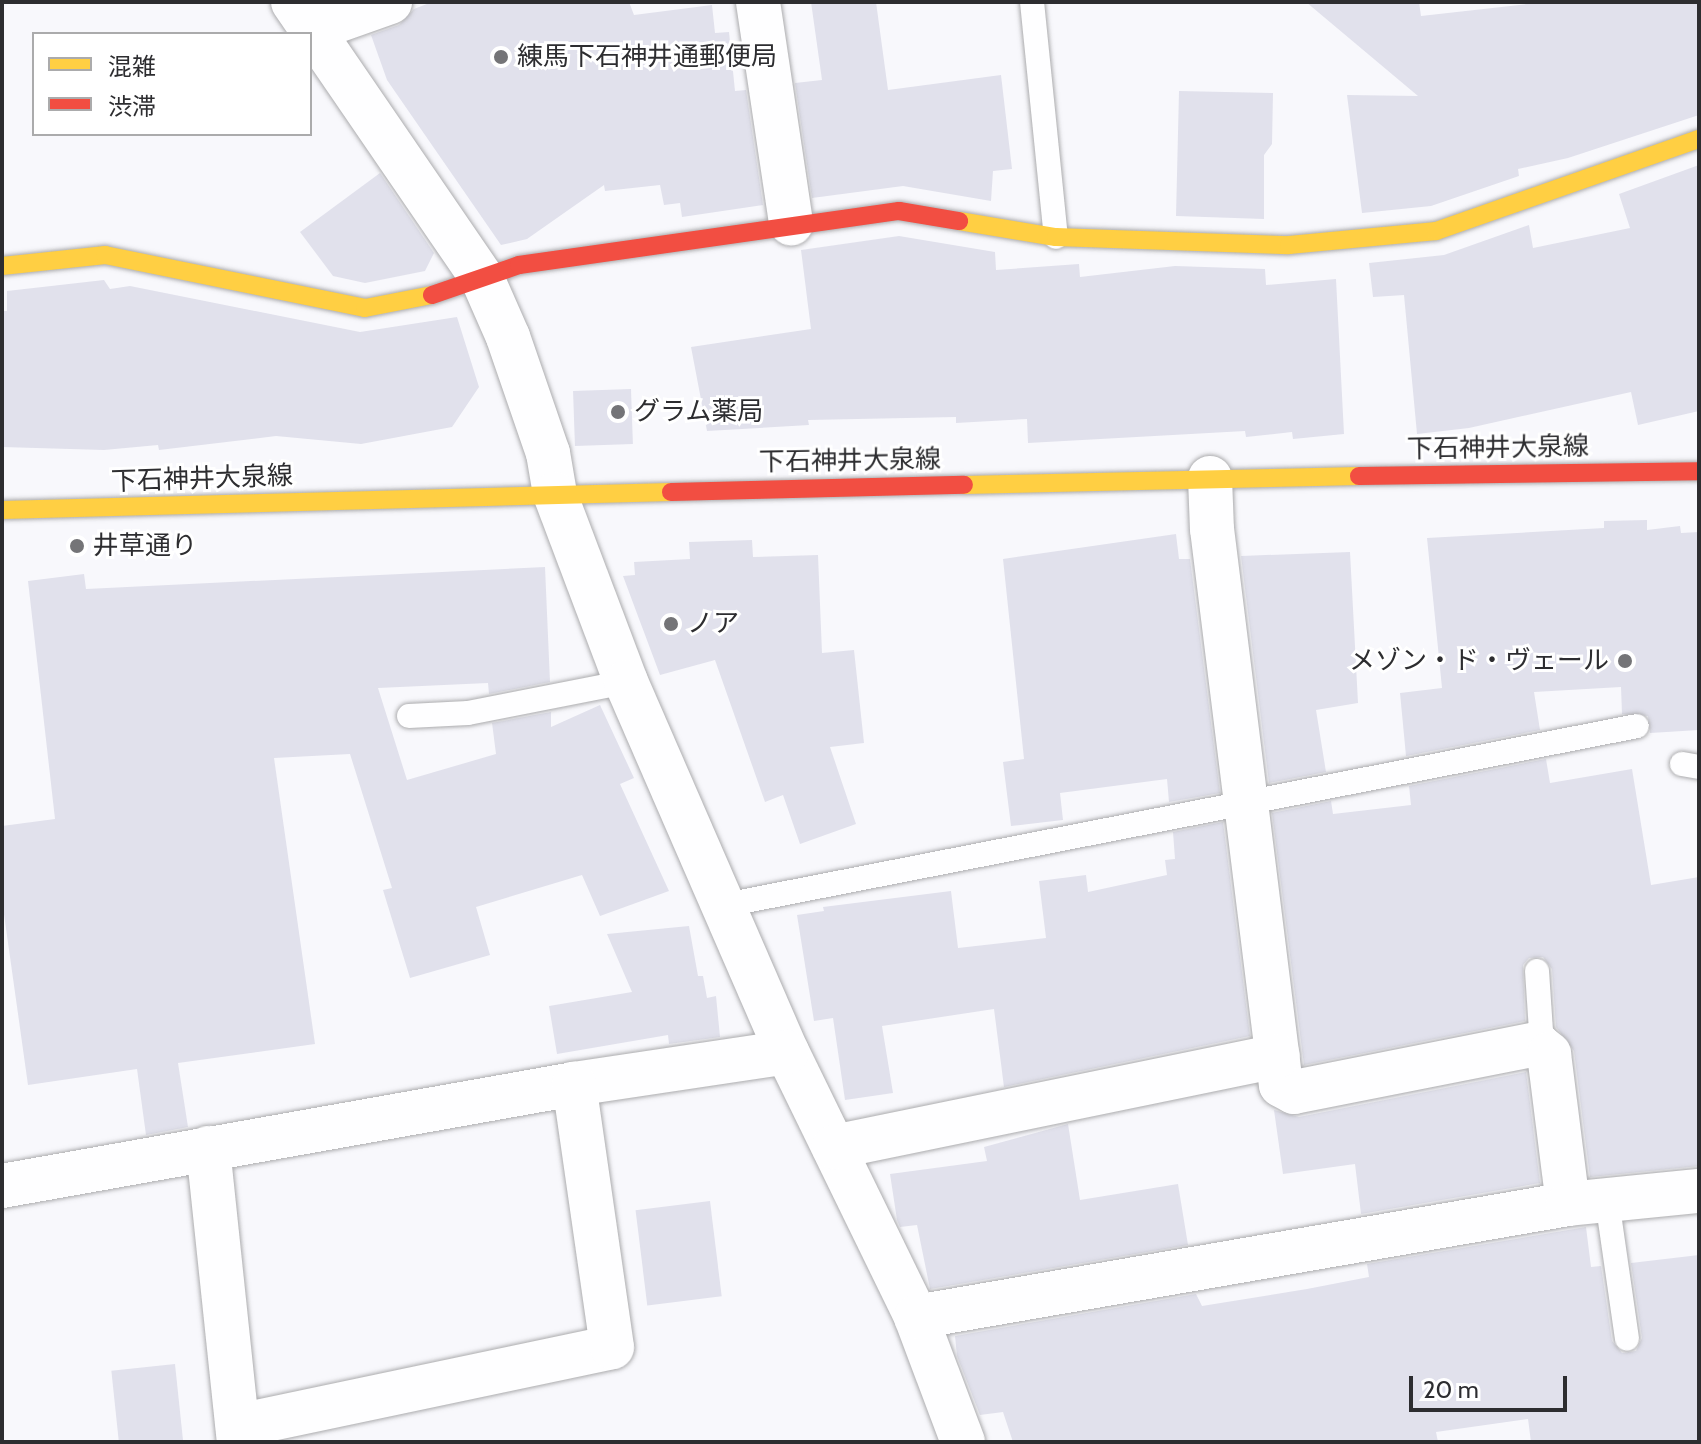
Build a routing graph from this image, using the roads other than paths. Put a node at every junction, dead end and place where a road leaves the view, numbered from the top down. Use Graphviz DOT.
graph roads {
  1 [pos="390,2"];
  2 [pos="758,2"];
  3 [pos="1032,2"];
  4 [pos="302,16"];
  5 [pos="1699,139"];
  6 [pos="791,224"];
  7 [pos="1056,237"];
  8 [pos="2,266"];
  9 [pos="483,280"];
  10 [pos="1699,471"];
  11 [pos="1210,478"];
  12 [pos="555,494"];
  13 [pos="2,510"];
  14 [pos="626,682"];
  15 [pos="409,716"];
  16 [pos="1637,726"];
  17 [pos="1244,800"];
  18 [pos="725,905"];
  19 [pos="1537,971"];
  20 [pos="1542,1047"];
  21 [pos="787,1052"];
  22 [pos="1278,1056"];
  23 [pos="574,1084"];
  24 [pos="834,1147"];
  25 [pos="208,1148"];
  26 [pos="2,1186"];
  27 [pos="1699,1191"];
  28 [pos="1587,1202"];
  29 [pos="916,1317"];
  30 [pos="1627,1339"];
  31 [pos="238,1434"];
  32 [pos="963,1442"];
  1 -- 4 [label="street"];
  2 -- 6 [label="street"];
  3 -- 7 [label="lane"];
  4 -- 9 [label="street"];
  5 -- 7 [label="street"];
  6 -- 7 [label="street"];
  6 -- 9 [label="street"];
  8 -- 9 [label="street"];
  9 -- 12 [label="street"];
  10 -- 11 [label="street, 下石神井大泉線"];
  11 -- 12 [label="street, 下石神井大泉線"];
  11 -- 17 [label="street"];
  12 -- 13 [label="street, 下石神井大泉線"];
  12 -- 14 [label="street"];
  14 -- 15 [label="lane"];
  14 -- 18 [label="street"];
  16 -- 17 [label="lane"];
  17 -- 18 [label="lane"];
  17 -- 22 [label="street"];
  18 -- 21 [label="street"];
  19 -- 20 [label="lane"];
  20 -- 22 [label="street"];
  20 -- 28 [label="street"];
  21 -- 23 [label="street"];
  21 -- 24 [label="street"];
  22 -- 24 [label="street"];
  23 -- 25 [label="street"];
  23 -- 31 [label="street"];
  24 -- 29 [label="street"];
  25 -- 26 [label="street"];
  25 -- 31 [label="street"];
  27 -- 28 [label="street"];
  28 -- 29 [label="street"];
  28 -- 30 [label="lane"];
  29 -- 32 [label="street"];
}
